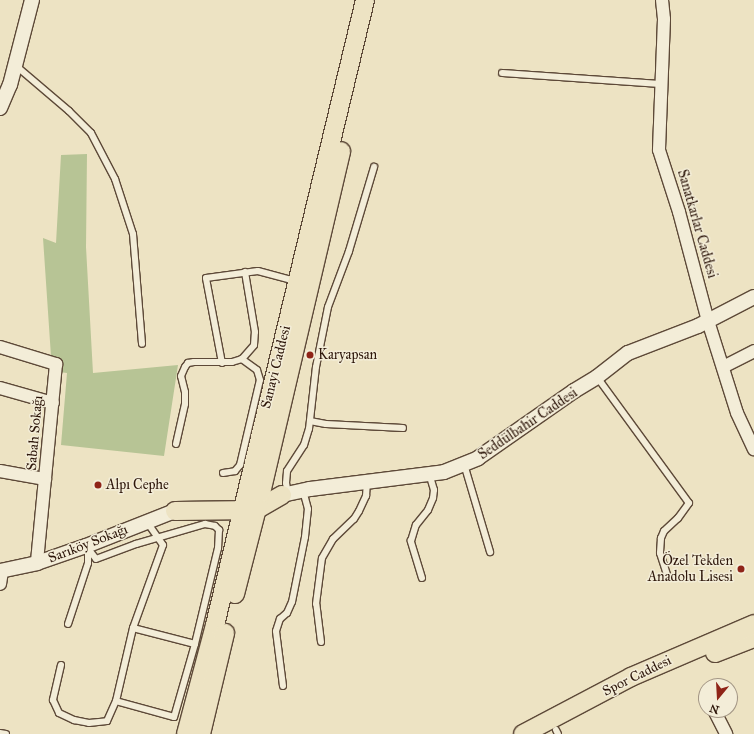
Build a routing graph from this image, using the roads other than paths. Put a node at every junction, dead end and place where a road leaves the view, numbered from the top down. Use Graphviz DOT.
graph roads {
  1 [pos="32,0"];
  2 [pos="365,0"];
  3 [pos="377,0"];
  4 [pos="662,0"];
  5 [pos="15,64"];
  6 [pos="502,73"];
  7 [pos="661,84"];
  8 [pos="0,108"];
  9 [pos="374,167"];
  10 [pos="245,272"];
  11 [pos="296,281"];
  12 [pos="754,296"];
  13 [pos="708,321"];
  14 [pos="142,344"];
  15 [pos="0,347"];
  16 [pos="754,351"];
  17 [pos="242,359"];
  18 [pos="222,363"];
  19 [pos="722,367"];
  20 [pos="598,377"];
  21 [pos="0,388"];
  22 [pos="53,403"];
  23 [pos="310,421"];
  24 [pos="403,428"];
  25 [pos="176,444"];
  26 [pos="754,449"];
  27 [pos="464,464"];
  28 [pos="0,471"];
  29 [pos="223,473"];
  30 [pos="429,474"];
  31 [pos="45,479"];
  32 [pos="367,481"];
  33 [pos="303,490"];
  34 [pos="285,494"];
  35 [pos="251,502"];
  36 [pos="175,511"];
  37 [pos="147,522"];
  38 [pos="158,538"];
  39 [pos="87,548"];
  40 [pos="490,552"];
  41 [pos="37,563"];
  42 [pos="1,575"];
  43 [pos="668,577"];
  44 [pos="422,578"];
  45 [pos="68,624"];
  46 [pos="754,624"];
  47 [pos="133,628"];
  48 [pos="754,638"];
  49 [pos="321,642"];
  50 [pos="198,651"];
  51 [pos="61,665"];
  52 [pos="283,686"];
  53 [pos="116,701"];
  54 [pos="718,718"];
  55 [pos="0,733"];
  56 [pos="555,733"];
  57 [pos="6,734"];
  58 [pos="186,734"];
  59 [pos="201,734"];
  60 [pos="523,734"];
  61 [pos="726,734"];
  1 -- 5 [label="street"];
  2 -- 11 [label="main road, Sanayi Caddesi"];
  3 -- 35 [label="main road, Sanayi Caddesi"];
  4 -- 7 [label="street, Sanatkarlar Caddesi"];
  5 -- 8 [label="street"];
  5 -- 14 [label="lane"];
  6 -- 7 [label="lane"];
  7 -- 13 [label="street, Sanatkarlar Caddesi"];
  9 -- 23 [label="lane"];
  10 -- 11 [label="lane"];
  10 -- 17 [label="lane"];
  10 -- 18 [label="lane"];
  11 -- 35 [label="main road, Sanayi Caddesi"];
  12 -- 13 [label="street, Seddülbahir Caddesi"];
  13 -- 19 [label="street, Sanatkarlar Caddesi"];
  13 -- 20 [label="street, Seddülbahir Caddesi"];
  15 -- 22 [label="street, Sabah Sokağı"];
  16 -- 19 [label="street"];
  17 -- 18 [label="lane"];
  17 -- 29 [label="lane"];
  18 -- 25 [label="lane"];
  19 -- 26 [label="street, Sanatkarlar Caddesi"];
  20 -- 27 [label="street, Seddülbahir Caddesi"];
  20 -- 43 [label="lane"];
  21 -- 22 [label="street"];
  22 -- 31 [label="street, Sabah Sokağı"];
  23 -- 24 [label="lane"];
  23 -- 34 [label="lane"];
  27 -- 30 [label="street, Seddülbahir Caddesi"];
  27 -- 40 [label="lane"];
  28 -- 31 [label="street"];
  30 -- 32 [label="street, Seddülbahir Caddesi"];
  30 -- 44 [label="lane"];
  31 -- 41 [label="street, Sabah Sokağı"];
  32 -- 33 [label="street, Seddülbahir Caddesi"];
  32 -- 49 [label="lane"];
  33 -- 34 [label="street, Seddülbahir Caddesi"];
  33 -- 52 [label="lane"];
  34 -- 35 [label="main road"];
  35 -- 36 [label="main road"];
  35 -- 50 [label="main road, Sanayi Caddesi"];
  35 -- 59 [label="main road, Sanayi Caddesi"];
  36 -- 37 [label="street, Sarıköy Sokağı"];
  37 -- 38 [label="lane"];
  37 -- 39 [label="street, Sarıköy Sokağı"];
  38 -- 39 [label="lane"];
  38 -- 47 [label="lane"];
  38 -- 50 [label="lane"];
  39 -- 41 [label="street, Sarıköy Sokağı"];
  39 -- 45 [label="lane"];
  41 -- 42 [label="street, Sarıköy Sokağı"];
  46 -- 60 [label="main road, Spor Caddesi"];
  47 -- 50 [label="lane"];
  47 -- 53 [label="lane"];
  48 -- 56 [label="main road, Spor Caddesi"];
  50 -- 53 [label="lane"];
  50 -- 58 [label="main road, Sanayi Caddesi"];
  51 -- 53 [label="lane"];
  54 -- 61 [label="street"];
  55 -- 57 [label="lane"];
}
